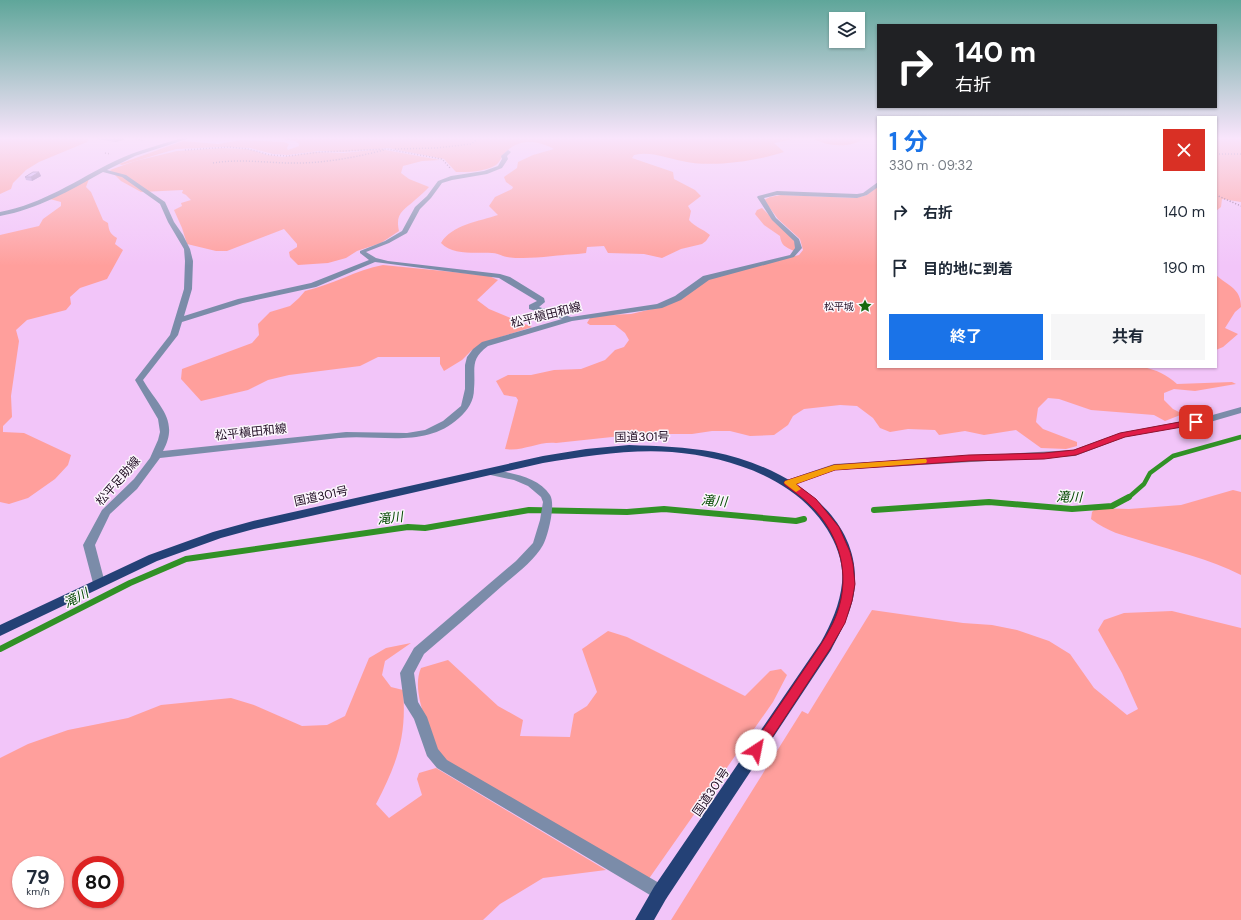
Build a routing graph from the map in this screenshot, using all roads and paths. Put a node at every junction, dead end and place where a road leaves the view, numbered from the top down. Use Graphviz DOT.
graph roads {
  1 [pos="84,180"];
  2 [pos="129,180"];
  3 [pos="447,180"];
  4 [pos="877,185"];
  5 [pos="1217,195"];
  6 [pos="1241,206"];
  7 [pos="0,214"];
  8 [pos="374,260"];
  9 [pos="571,319"];
  10 [pos="179,320"];
  11 [pos="1241,410"];
  12 [pos="157,455"];
  13 [pos="490,472"];
  14 [pos="788,483"];
  15 [pos="99,583"];
  16 [pos="0,631"];
  17 [pos="660,893"];
  18 [pos="644,920"];
  1 -- 7 [label="street"];
  2 -- 10 [label="street, 松平足助線"];
  3 -- 8 [label="street"];
  4 -- 9 [label="street, 松平槇田和線"];
  5 -- 6 [label="path"];
  8 -- 9 [label="street"];
  8 -- 10 [label="street"];
  9 -- 12 [label="street, 松平槇田和線"];
  10 -- 12 [label="street, 松平足助線"];
  11 -- 14 [label="street"];
  12 -- 15 [label="street, 松平足助線"];
  13 -- 14 [label="highway, 国道301号"];
  13 -- 15 [label="highway, 国道301号"];
  13 -- 17 [label="street"];
  14 -- 17 [label="highway, 国道301号"];
  15 -- 16 [label="highway, 国道301号"];
  17 -- 18 [label="highway, 国道301号"];
}
